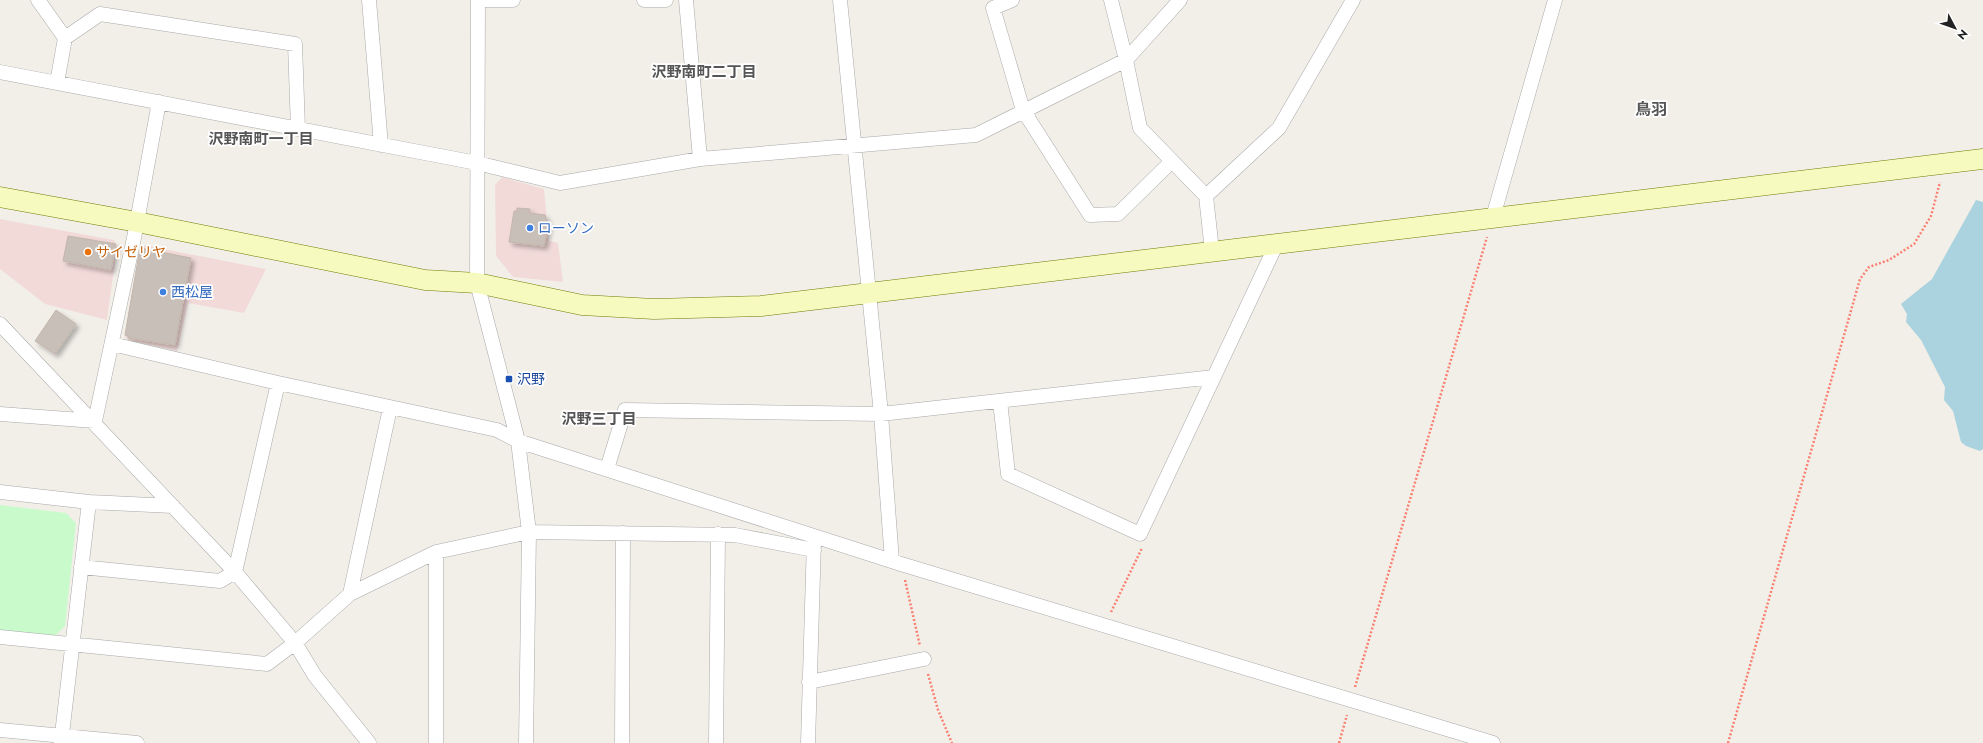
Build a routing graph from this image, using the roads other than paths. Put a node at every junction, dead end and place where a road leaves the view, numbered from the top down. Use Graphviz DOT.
graph roads {
  1 [pos="38,0"];
  2 [pos="369,0"];
  3 [pos="478,0"];
  4 [pos="513,0"];
  5 [pos="644,0"];
  6 [pos="666,0"];
  7 [pos="686,0"];
  8 [pos="840,0"];
  9 [pos="1012,0"];
  10 [pos="1111,0"];
  11 [pos="1180,0"];
  12 [pos="1353,0"];
  13 [pos="1554,0"];
  14 [pos="65,38"];
  15 [pos="1126,60"];
  16 [pos="0,72"];
  17 [pos="57,83"];
  18 [pos="159,102"];
  19 [pos="1023,110"];
  20 [pos="298,129"];
  21 [pos="381,145"];
  22 [pos="855,145"];
  23 [pos="1983,159"];
  24 [pos="700,160"];
  25 [pos="1172,161"];
  26 [pos="477,163"];
  27 [pos="1206,196"];
  28 [pos="0,197"];
  29 [pos="1493,217"];
  30 [pos="137,222"];
  31 [pos="1277,243"];
  32 [pos="1212,251"];
  33 [pos="477,283"];
  34 [pos="869,292"];
  35 [pos="0,324"];
  36 [pos="112,344"];
  37 [pos="1214,377"];
  38 [pos="278,383"];
  39 [pos="1000,402"];
  40 [pos="390,408"];
  41 [pos="0,414"];
  42 [pos="881,414"];
  43 [pos="95,422"];
  44 [pos="518,441"];
  45 [pos="607,469"];
  46 [pos="0,492"];
  47 [pos="89,502"];
  48 [pos="173,506"];
  49 [pos="529,532"];
  50 [pos="623,533"];
  51 [pos="718,534"];
  52 [pos="814,543"];
  53 [pos="436,552"];
  54 [pos="892,561"];
  55 [pos="81,567"];
  56 [pos="236,572"];
  57 [pos="350,594"];
  58 [pos="0,637"];
  59 [pos="295,643"];
  60 [pos="72,645"];
  61 [pos="924,659"];
  62 [pos="810,682"];
  63 [pos="0,730"];
  64 [pos="61,740"];
  65 [pos="136,743"];
  66 [pos="369,743"];
  67 [pos="436,743"];
  68 [pos="526,743"];
  69 [pos="622,743"];
  70 [pos="716,743"];
  71 [pos="808,743"];
  72 [pos="1493,743"];
  1 -- 14 [label="street"];
  2 -- 21 [label="street"];
  3 -- 4 [label="street"];
  3 -- 26 [label="street"];
  5 -- 6 [label="street"];
  7 -- 24 [label="street"];
  8 -- 22 [label="street"];
  9 -- 19 [label="street"];
  10 -- 15 [label="street"];
  11 -- 15 [label="street"];
  12 -- 27 [label="street"];
  13 -- 29 [label="street"];
  14 -- 17 [label="street"];
  14 -- 20 [label="street"];
  15 -- 19 [label="street"];
  15 -- 25 [label="street"];
  16 -- 17 [label="street"];
  17 -- 18 [label="street"];
  18 -- 20 [label="street"];
  18 -- 30 [label="street"];
  19 -- 22 [label="street"];
  19 -- 25 [label="street"];
  20 -- 21 [label="street"];
  21 -- 26 [label="street"];
  22 -- 24 [label="street"];
  22 -- 34 [label="street"];
  23 -- 29 [label="street"];
  24 -- 26 [label="street"];
  25 -- 27 [label="street"];
  26 -- 33 [label="street"];
  27 -- 32 [label="street"];
  28 -- 30 [label="street"];
  29 -- 31 [label="street"];
  30 -- 33 [label="street"];
  30 -- 36 [label="street"];
  31 -- 32 [label="street"];
  31 -- 37 [label="street"];
  32 -- 34 [label="street"];
  33 -- 34 [label="street"];
  33 -- 44 [label="street"];
  34 -- 42 [label="street"];
  35 -- 43 [label="street"];
  36 -- 38 [label="street"];
  36 -- 43 [label="street"];
  37 -- 39 [label="street"];
  37 -- 39 [label="street"];
  38 -- 40 [label="street"];
  38 -- 56 [label="street"];
  39 -- 42 [label="street"];
  40 -- 44 [label="street"];
  40 -- 57 [label="street"];
  41 -- 43 [label="street"];
  42 -- 45 [label="street"];
  42 -- 54 [label="street"];
  43 -- 48 [label="street"];
  44 -- 45 [label="street"];
  44 -- 49 [label="street"];
  45 -- 52 [label="street"];
  46 -- 47 [label="street"];
  47 -- 48 [label="street"];
  47 -- 55 [label="street"];
  48 -- 56 [label="street"];
  49 -- 50 [label="street"];
  49 -- 53 [label="street"];
  49 -- 68 [label="street"];
  50 -- 51 [label="street"];
  50 -- 69 [label="street"];
  51 -- 52 [label="street"];
  51 -- 70 [label="street"];
  52 -- 54 [label="street"];
  52 -- 62 [label="street"];
  53 -- 57 [label="street"];
  53 -- 67 [label="street"];
  54 -- 72 [label="street"];
  55 -- 56 [label="street"];
  55 -- 60 [label="street"];
  56 -- 59 [label="street"];
  57 -- 59 [label="street"];
  58 -- 60 [label="street"];
  59 -- 60 [label="street"];
  59 -- 66 [label="street"];
  60 -- 64 [label="street"];
  61 -- 62 [label="street"];
  62 -- 71 [label="street"];
  63 -- 64 [label="street"];
  64 -- 65 [label="street"];
}
